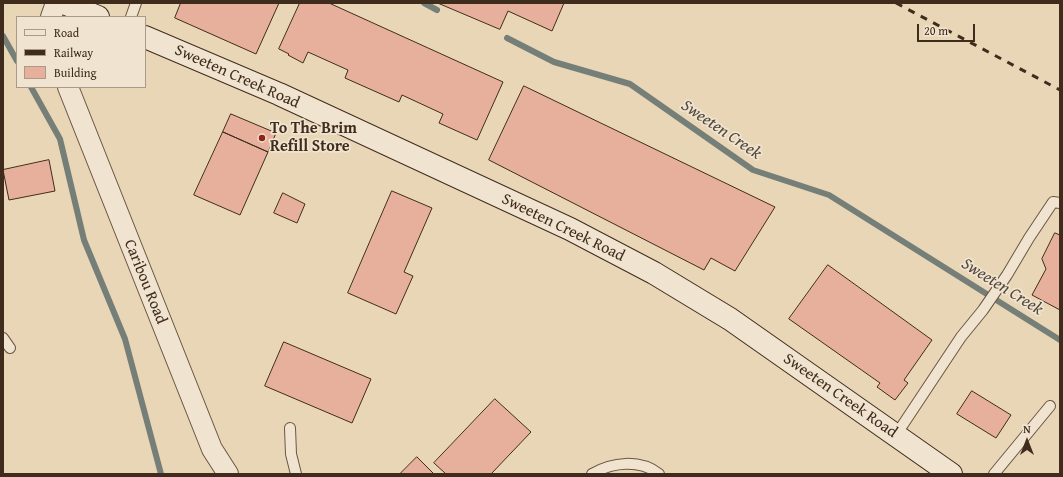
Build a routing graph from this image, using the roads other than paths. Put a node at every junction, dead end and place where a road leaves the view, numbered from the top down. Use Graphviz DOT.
graph roads {
  1 [pos="56,3"];
  2 [pos="64,3"];
  3 [pos="136,3"];
  4 [pos="51,16"];
  5 [pos="96,16"];
  6 [pos="130,16"];
  7 [pos="146,36"];
  8 [pos="68,88"];
  9 [pos="1060,203"];
  10 [pos="3,338"];
  11 [pos="10,348"];
  12 [pos="1050,406"];
  13 [pos="290,428"];
  14 [pos="896,435"];
  15 [pos="228,474"];
  16 [pos="296,474"];
  17 [pos="592,474"];
  18 [pos="659,474"];
  19 [pos="951,474"];
  20 [pos="994,474"];
  1 -- 4 [label="street"];
  2 -- 5 [label="main road"];
  3 -- 6 [label="lane"];
  7 -- 14 [label="main road, Sweeten Creek Road"];
  8 -- 15 [label="street, Caribou Road"];
  9 -- 14 [label="lane"];
  10 -- 11 [label="lane"];
  12 -- 20 [label="lane"];
  13 -- 16 [label="lane"];
  14 -- 19 [label="main road, Sweeten Creek Road"];
  17 -- 18 [label="lane"];
}
